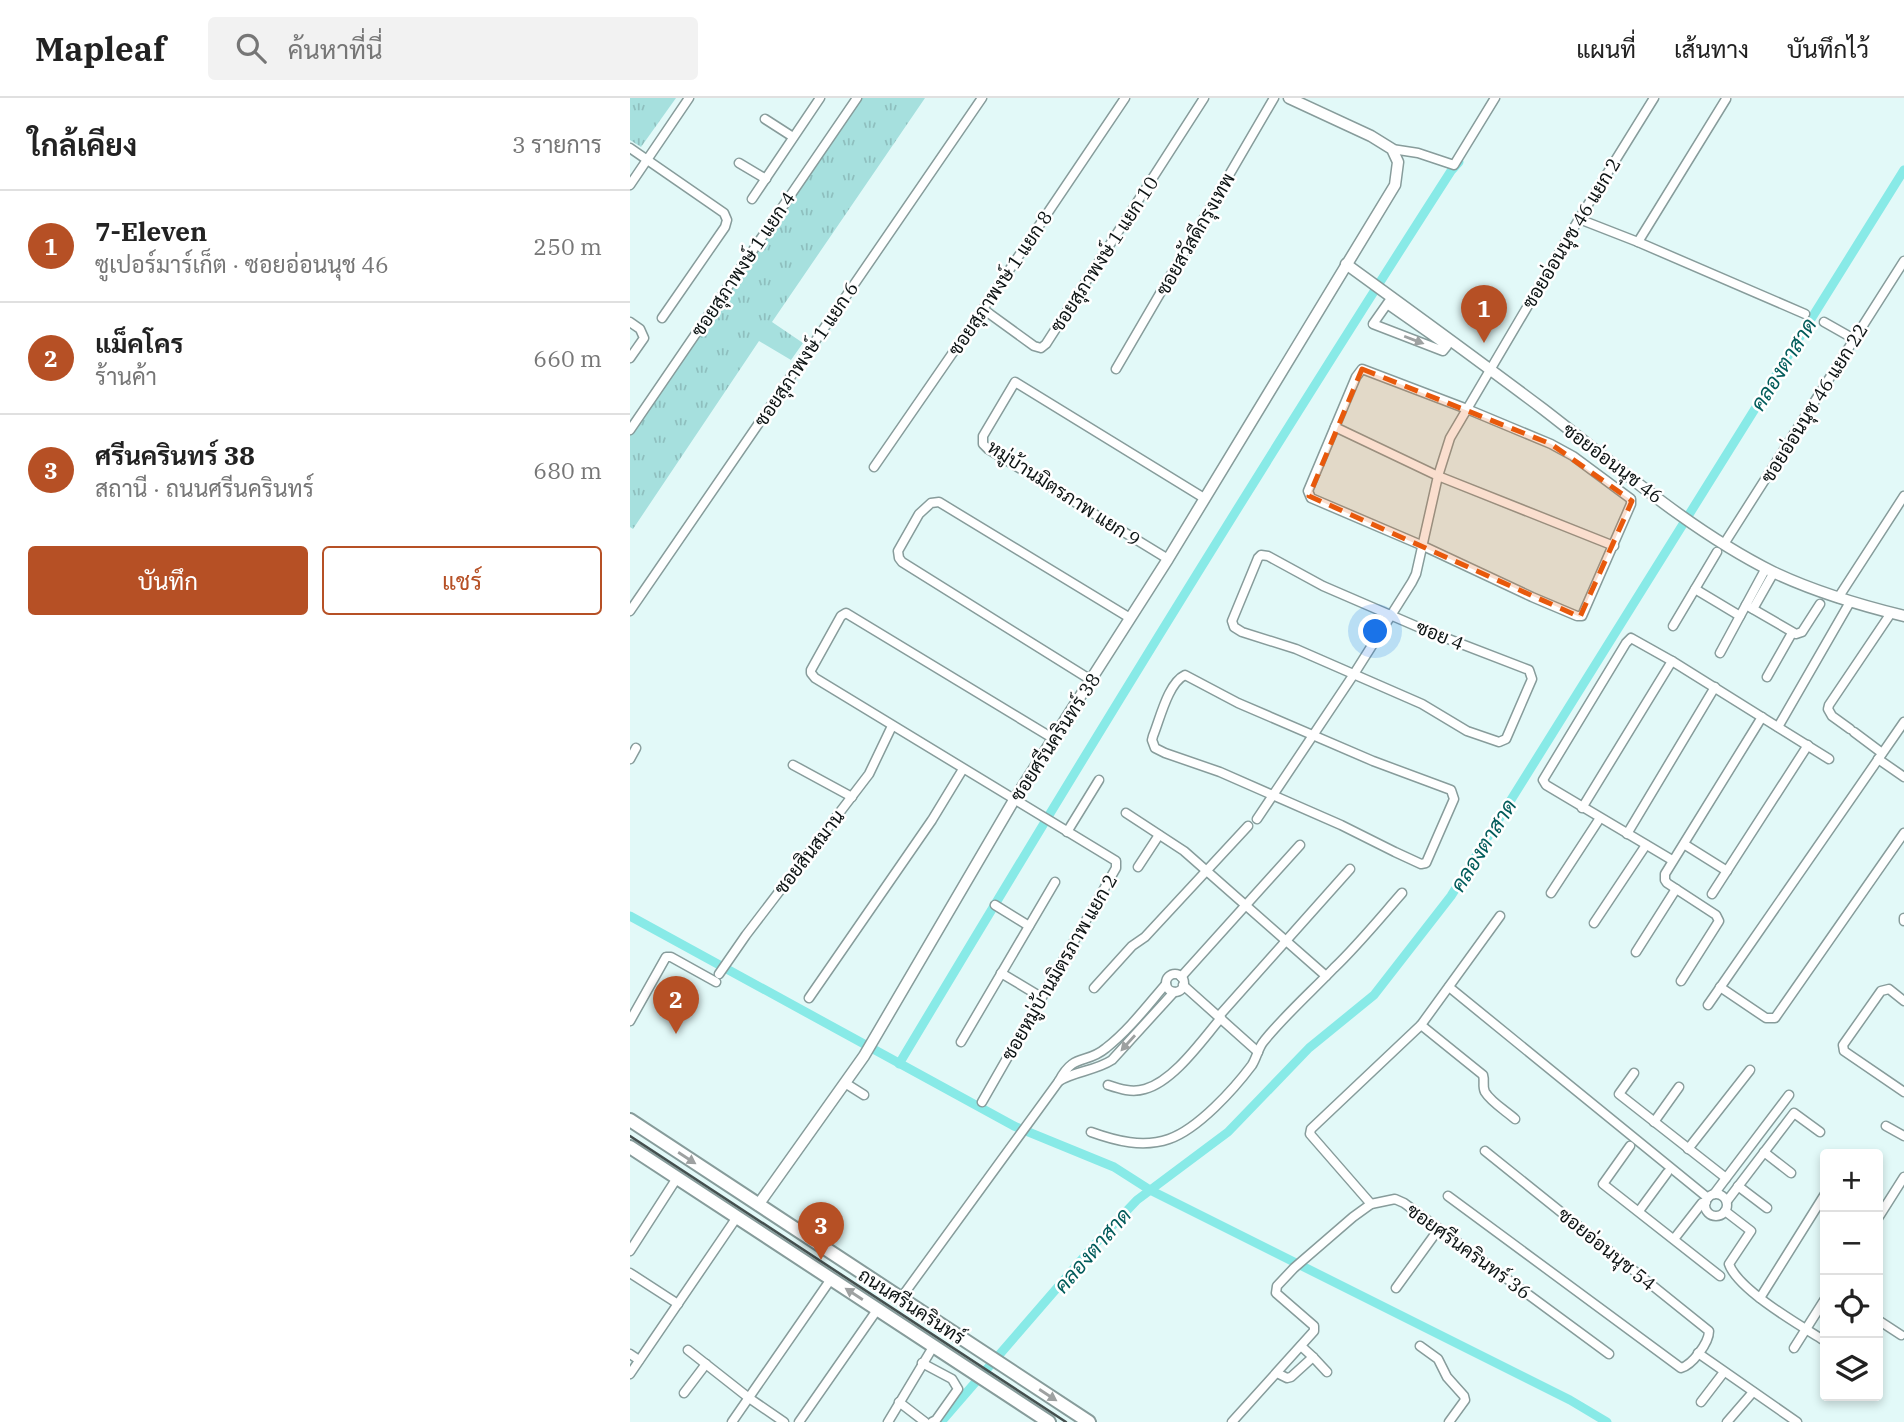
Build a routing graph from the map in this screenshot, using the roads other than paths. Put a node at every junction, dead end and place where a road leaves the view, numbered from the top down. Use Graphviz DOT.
graph roads {
  1 [pos="689,98"];
  2 [pos="820,98"];
  3 [pos="857,98"];
  4 [pos="982,98"];
  5 [pos="1125,98"];
  6 [pos="1204,98"];
  7 [pos="1274,98"];
  8 [pos="1289,98"];
  9 [pos="1495,98"];
  10 [pos="1654,98"];
  11 [pos="1726,99"];
  12 [pos="765,119"];
  13 [pos="793,137"];
  14 [pos="630,148"];
  15 [pos="1392,149"];
  16 [pos="647,160"];
  17 [pos="739,163"];
  18 [pos="766,179"];
  19 [pos="630,185"];
  20 [pos="752,199"];
  21 [pos="1579,219"];
  22 [pos="1638,242"];
  23 [pos="1904,261"];
  24 [pos="1346,264"];
  25 [pos="1388,297"];
  26 [pos="983,309"];
  27 [pos="1805,314"];
  28 [pos="662,318"];
  29 [pos="630,322"];
  30 [pos="1824,322"];
  31 [pos="1854,340"];
  32 [pos="630,358"];
  33 [pos="1489,368"];
  34 [pos="1116,369"];
  35 [pos="1467,409"];
  36 [pos="1335,427"];
  37 [pos="630,430"];
  38 [pos="874,467"];
  39 [pos="1438,476"];
  40 [pos="1904,496"];
  41 [pos="1204,498"];
  42 [pos="1422,545"];
  43 [pos="1614,546"];
  44 [pos="1720,548"];
  45 [pos="1168,559"];
  46 [pos="1770,570"];
  47 [pos="1695,589"];
  48 [pos="1838,598"];
  49 [pos="1850,602"];
  50 [pos="1820,604"];
  51 [pos="1749,607"];
  52 [pos="630,611"];
  53 [pos="1891,613"];
  54 [pos="1392,615"];
  55 [pos="1740,616"];
  56 [pos="1904,616"];
  57 [pos="1130,618"];
  58 [pos="1673,626"];
  59 [pos="1792,633"];
  60 [pos="1720,653"];
  61 [pos="1672,661"];
  62 [pos="1354,674"];
  63 [pos="1767,677"];
  64 [pos="1091,680"];
  65 [pos="1715,687"];
  66 [pos="1762,717"];
  67 [pos="1904,722"];
  68 [pos="892,726"];
  69 [pos="1778,727"];
  70 [pos="1313,735"];
  71 [pos="1055,739"];
  72 [pos="1808,745"];
  73 [pos="636,748"];
  74 [pos="1880,756"];
  75 [pos="630,759"];
  76 [pos="1829,759"];
  77 [pos="793,765"];
  78 [pos="963,769"];
  79 [pos="1904,777"];
  80 [pos="1099,780"];
  81 [pos="1273,796"];
  82 [pos="852,797"];
  83 [pos="1014,800"];
  84 [pos="1582,808"];
  85 [pos="1126,813"];
  86 [pos="1600,818"];
  87 [pos="1257,820"];
  88 [pos="1248,826"];
  89 [pos="1067,832"];
  90 [pos="1904,832"];
  91 [pos="1627,834"];
  92 [pos="1159,835"];
  93 [pos="1300,845"];
  94 [pos="1646,845"];
  95 [pos="1687,846"];
  96 [pos="1672,860"];
  97 [pos="1138,867"];
  98 [pos="1350,869"];
  99 [pos="1206,871"];
  100 [pos="1727,871"];
  101 [pos="1055,882"];
  102 [pos="1676,889"];
  103 [pos="1402,893"];
  104 [pos="1551,894"];
  105 [pos="1712,894"];
  106 [pos="995,905"];
  107 [pos="1247,905"];
  108 [pos="1500,916"];
  109 [pos="1594,923"];
  110 [pos="1029,926"];
  111 [pos="1287,941"];
  112 [pos="1636,952"];
  113 [pos="1000,973"];
  114 [pos="1326,976"];
  115 [pos="1182,981"];
  116 [pos="1681,981"];
  117 [pos="1166,985"];
  118 [pos="1449,987"];
  119 [pos="1720,987"];
  120 [pos="1094,988"];
  121 [pos="1174,992"];
  122 [pos="1041,996"];
  123 [pos="809,998"];
  124 [pos="1904,1001"];
  125 [pos="1708,1005"];
  126 [pos="1220,1017"];
  127 [pos="630,1021"];
  128 [pos="1421,1025"];
  129 [pos="961,1042"];
  130 [pos="1258,1052"];
  131 [pos="1750,1070"];
  132 [pos="1634,1073"];
  133 [pos="1059,1081"];
  134 [pos="845,1083"];
  135 [pos="1108,1085"];
  136 [pos="1679,1087"];
  137 [pos="1904,1092"];
  138 [pos="864,1095"];
  139 [pos="1789,1095"];
  140 [pos="982,1102"];
  141 [pos="1515,1119"];
  142 [pos="630,1120"];
  143 [pos="1654,1122"];
  144 [pos="1886,1126"];
  145 [pos="1091,1132"];
  146 [pos="1820,1132"];
  147 [pos="1904,1136"];
  148 [pos="1630,1146"];
  149 [pos="630,1147"];
  150 [pos="1688,1149"];
  151 [pos="1485,1151"];
  152 [pos="1764,1152"];
  153 [pos="1667,1173"];
  154 [pos="1791,1173"];
  155 [pos="1904,1177"];
  156 [pos="677,1178"];
  157 [pos="1726,1178"];
  158 [pos="1738,1186"];
  159 [pos="1448,1196"];
  160 [pos="1709,1198"];
  161 [pos="1820,1202"];
  162 [pos="1371,1204"];
  163 [pos="758,1205"];
  164 [pos="1726,1206"];
  165 [pos="1767,1208"];
  166 [pos="1639,1211"];
  167 [pos="1882,1212"];
  168 [pos="737,1217"];
  169 [pos="1438,1230"];
  170 [pos="1674,1239"];
  171 [pos="630,1251"];
  172 [pos="630,1273"];
  173 [pos="1720,1276"];
  174 [pos="831,1279"];
  175 [pos="1396,1288"];
  176 [pos="901,1298"];
  177 [pos="1760,1298"];
  178 [pos="678,1304"];
  179 [pos="1820,1307"];
  180 [pos="877,1310"];
  181 [pos="1883,1323"];
  182 [pos="1806,1329"];
  183 [pos="1901,1335"];
  184 [pos="1820,1338"];
  185 [pos="1301,1346"];
  186 [pos="1420,1346"];
  187 [pos="933,1347"];
  188 [pos="1794,1348"];
  189 [pos="688,1350"];
  190 [pos="1698,1353"];
  191 [pos="630,1354"];
  192 [pos="1609,1354"];
  193 [pos="1313,1357"];
  194 [pos="639,1360"];
  195 [pos="922,1363"];
  196 [pos="706,1364"];
  197 [pos="1327,1372"];
  198 [pos="1724,1372"];
  199 [pos="1277,1373"];
  200 [pos="630,1374"];
  201 [pos="1753,1392"];
  202 [pos="684,1393"];
  203 [pos="749,1398"];
  204 [pos="899,1402"];
  205 [pos="1701,1402"];
  206 [pos="1792,1421"];
  207 [pos="732,1422"];
  208 [pos="783,1422"];
  209 [pos="799,1422"];
  210 [pos="888,1422"];
  211 [pos="925,1422"];
  212 [pos="932,1422"];
  213 [pos="1049,1422"];
  214 [pos="1089,1422"];
  215 [pos="1232,1422"];
  216 [pos="1449,1422"];
  217 [pos="1727,1422"];
  1 -- 16 [label="street"];
  2 -- 13 [label="street"];
  3 -- 37 [label="street, ซอยสุภาพงษ์ 1 แยก 4"];
  4 -- 52 [label="street, ซอยสุภาพงษ์ 1 แยก 6"];
  5 -- 26 [label="street, ซอยสุภาพงษ์ 1 แยก 8"];
  6 -- 26 [label="street, ซอยสุภาพงษ์ 1 แยก 10"];
  7 -- 34 [label="street, ซอยสวัสดีกรุงเทพ"];
  8 -- 15 [label="street"];
  9 -- 15 [label="street"];
  10 -- 21 [label="street, ซอยอ่อนนุช 46 แยก 2"];
  11 -- 22 [label="street"];
  12 -- 13 [label="street"];
  13 -- 18 [label="street"];
  14 -- 16 [label="street"];
  15 -- 24 [label="street, ซอยศรีนครินทร์ 38"];
  16 -- 19 [label="street"];
  16 -- 28 [label="street"];
  17 -- 18 [label="street"];
  18 -- 20 [label="street"];
  21 -- 22 [label="street"];
  21 -- 33 [label="street, ซอยอ่อนนุช 46 แยก 2"];
  22 -- 27 [label="street"];
  23 -- 31 [label="street, ซอยอ่อนนุช 46 แยก 22"];
  24 -- 25 [label="street, ซอยอ่อนนุช 46"];
  24 -- 41 [label="street, ซอยศรีนครินทร์ 38"];
  25 -- 25 [label="street, one-way"];
  25 -- 33 [label="street, ซอยอ่อนนุช 46"];
  26 -- 38 [label="street, ซอยสุภาพงษ์ 1 แยก 8"];
  29 -- 32 [label="street"];
  30 -- 31 [label="street"];
  31 -- 44 [label="street, ซอยอ่อนนุช 46 แยก 22"];
  33 -- 35 [label="street, ซอยอ่อนนุช 46 แยก 2"];
  33 -- 44 [label="street, ซอยอ่อนนุช 46"];
  35 -- 36 [label="street"];
  35 -- 39 [label="street, ซอยอ่อนนุช 46 แยก 2"];
  35 -- 43 [label="street"];
  36 -- 39 [label="street"];
  36 -- 42 [label="street"];
  39 -- 42 [label="street, ซอยอ่อนนุช 46 แยก 2"];
  39 -- 43 [label="street"];
  40 -- 48 [label="street"];
  41 -- 45 [label="street, ซอยศรีนครินทร์ 38"];
  41 -- 45 [label="street, หมู่บ้านมิตรภาพ แยก 9"];
  42 -- 43 [label="street"];
  42 -- 54 [label="street, ซอยอ่อนนุช 46 แยก 2"];
  44 -- 46 [label="street, ซอยอ่อนนุช 46"];
  44 -- 47 [label="street, ซอยอ่อนนุช 46 แยก 22"];
  45 -- 57 [label="street, ซอยศรีนครินทร์ 38"];
  46 -- 48 [label="street, ซอยอ่อนนุช 46"];
  46 -- 51 [label="street"];
  47 -- 55 [label="street"];
  47 -- 58 [label="street, ซอยอ่อนนุช 46 แยก 22"];
  48 -- 49 [label="street, ซอยอ่อนนุช 46"];
  49 -- 53 [label="street, ซอยอ่อนนุช 46"];
  49 -- 69 [label="street"];
  50 -- 59 [label="street"];
  51 -- 55 [label="street"];
  51 -- 59 [label="street"];
  53 -- 56 [label="street, ซอยอ่อนนุช 46"];
  53 -- 74 [label="street"];
  54 -- 62 [label="street, ซอยอ่อนนุช 46 แยก 2"];
  54 -- 62 [label="street, ซอย 4"];
  54 -- 62 [label="street, ซอย 4"];
  55 -- 60 [label="street"];
  57 -- 64 [label="street, ซอยศรีนครินทร์ 38"];
  57 -- 64 [label="street"];
  59 -- 63 [label="street"];
  61 -- 65 [label="street"];
  61 -- 84 [label="street"];
  61 -- 84 [label="street"];
  62 -- 70 [label="street, ซอยอ่อนนุช 46 แยก 2"];
  64 -- 71 [label="street, ซอยศรีนครินทร์ 38"];
  65 -- 66 [label="street"];
  65 -- 91 [label="street"];
  66 -- 69 [label="street"];
  66 -- 96 [label="street"];
  67 -- 74 [label="street"];
  68 -- 71 [label="street, ซอยหมู่บ้านมิตรภาพ แยก 2"];
  68 -- 78 [label="street, ซอยหมู่บ้านมิตรภาพ แยก 2"];
  68 -- 82 [label="street, ซอยสินสมาน"];
  69 -- 72 [label="street"];
  70 -- 81 [label="street, ซอยอ่อนนุช 46 แยก 2"];
  70 -- 81 [label="street"];
  70 -- 81 [label="street"];
  71 -- 83 [label="street, ซอยศรีนครินทร์ 38"];
  72 -- 76 [label="street"];
  72 -- 100 [label="street"];
  73 -- 75 [label="street"];
  74 -- 79 [label="street"];
  74 -- 119 [label="street"];
  77 -- 82 [label="street"];
  78 -- 83 [label="street, ซอยหมู่บ้านมิตรภาพ แยก 2"];
  78 -- 123 [label="street"];
  80 -- 89 [label="street"];
  81 -- 87 [label="street, ซอยอ่อนนุช 46 แยก 2"];
  82 -- 127 [label="street, ซอยสินสมาน"];
  83 -- 89 [label="street, ซอยหมู่บ้านมิตรภาพ แยก 2"];
  83 -- 134 [label="street, ซอยศรีนครินทร์ 38"];
  84 -- 86 [label="street"];
  85 -- 92 [label="street"];
  86 -- 91 [label="street"];
  86 -- 104 [label="street"];
  88 -- 99 [label="street"];
  89 -- 122 [label="street, ซอยหมู่บ้านมิตรภาพ แยก 2"];
  90 -- 119 [label="street"];
  91 -- 94 [label="street"];
  92 -- 97 [label="street"];
  92 -- 99 [label="street"];
  93 -- 107 [label="street"];
  94 -- 96 [label="street"];
  94 -- 109 [label="street"];
  95 -- 100 [label="street"];
  96 -- 102 [label="street"];
  98 -- 111 [label="street"];
  99 -- 107 [label="street"];
  99 -- 120 [label="street"];
  100 -- 105 [label="street"];
  101 -- 110 [label="street"];
  102 -- 112 [label="street"];
  102 -- 116 [label="street"];
  103 -- 114 [label="street"];
  106 -- 110 [label="street"];
  107 -- 111 [label="street"];
  107 -- 115 [label="street"];
  108 -- 118 [label="street"];
  110 -- 113 [label="street"];
  111 -- 114 [label="street"];
  111 -- 126 [label="street"];
  113 -- 122 [label="street"];
  113 -- 129 [label="street"];
  114 -- 130 [label="street"];
  115 -- 117 [label="street"];
  115 -- 121 [label="street"];
  115 -- 126 [label="street"];
  117 -- 121 [label="street"];
  117 -- 133 [label="street"];
  118 -- 128 [label="street"];
  118 -- 160 [label="street"];
  119 -- 125 [label="street"];
  121 -- 133 [label="street, one-way"];
  122 -- 140 [label="street, ซอยหมู่บ้านมิตรภาพ แยก 2"];
  124 -- 137 [label="street"];
  126 -- 130 [label="street"];
  126 -- 135 [label="street"];
  128 -- 141 [label="street"];
  128 -- 162 [label="street"];
  130 -- 145 [label="street"];
  131 -- 150 [label="street"];
  132 -- 143 [label="street"];
  133 -- 176 [label="street"];
  134 -- 138 [label="street"];
  134 -- 163 [label="street, ซอยศรีนครินทร์ 38"];
  136 -- 143 [label="street"];
  139 -- 157 [label="street"];
  142 -- 163 [label="main road, ถนนศรีนครินทร์, one-way"];
  143 -- 150 [label="street"];
  144 -- 147 [label="street"];
  146 -- 152 [label="street"];
  148 -- 166 [label="street"];
  149 -- 156 [label="main road, ถนนศรีนครินทร์"];
  150 -- 157 [label="street"];
  151 -- 190 [label="street, ซอยอ่อนนุช 54"];
  152 -- 154 [label="street"];
  152 -- 158 [label="street"];
  153 -- 166 [label="street"];
  155 -- 167 [label="street"];
  156 -- 168 [label="main road, ถนนศรีนครินทร์"];
  156 -- 171 [label="street"];
  157 -- 160 [label="street"];
  158 -- 164 [label="street"];
  158 -- 165 [label="street"];
  159 -- 190 [label="street"];
  160 -- 164 [label="street"];
  160 -- 164 [label="street"];
  160 -- 170 [label="street"];
  161 -- 177 [label="street"];
  162 -- 169 [label="street, ซอยศรีนครินทร์ 36"];
  162 -- 185 [label="street"];
  163 -- 176 [label="main road, ถนนศรีนครินทร์"];
  164 -- 177 [label="street"];
  166 -- 170 [label="street"];
  168 -- 174 [label="main road, ถนนศรีนครินทร์"];
  168 -- 178 [label="street"];
  169 -- 175 [label="street"];
  169 -- 192 [label="street, ซอยศรีนครินทร์ 36"];
  170 -- 173 [label="street"];
  172 -- 178 [label="street"];
  180 -- 174 [label="main road, ถนนศรีนครินทร์, one-way"];
  174 -- 203 [label="street"];
  176 -- 214 [label="main road, ถนนศรีนครินทร์, one-way"];
  177 -- 182 [label="street"];
  178 -- 194 [label="street"];
  179 -- 182 [label="street"];
  180 -- 187 [label="main road, ถนนศรีนครินทร์"];
  180 -- 209 [label="street"];
  181 -- 183 [label="street"];
  182 -- 184 [label="street"];
  182 -- 188 [label="street"];
  185 -- 193 [label="street"];
  185 -- 199 [label="street"];
  186 -- 216 [label="street"];
  187 -- 195 [label="street"];
  187 -- 213 [label="main road, ถนนศรีนครินทร์"];
  189 -- 196 [label="street"];
  190 -- 198 [label="street"];
  191 -- 194 [label="street"];
  193 -- 197 [label="street"];
  193 -- 199 [label="street"];
  194 -- 200 [label="street"];
  195 -- 204 [label="street"];
  195 -- 212 [label="street"];
  196 -- 202 [label="street"];
  196 -- 203 [label="street"];
  198 -- 201 [label="street"];
  198 -- 205 [label="street"];
  199 -- 215 [label="street"];
  201 -- 206 [label="street"];
  201 -- 217 [label="street"];
  203 -- 207 [label="street"];
  203 -- 208 [label="street"];
  204 -- 210 [label="street"];
  204 -- 211 [label="street"];
}
